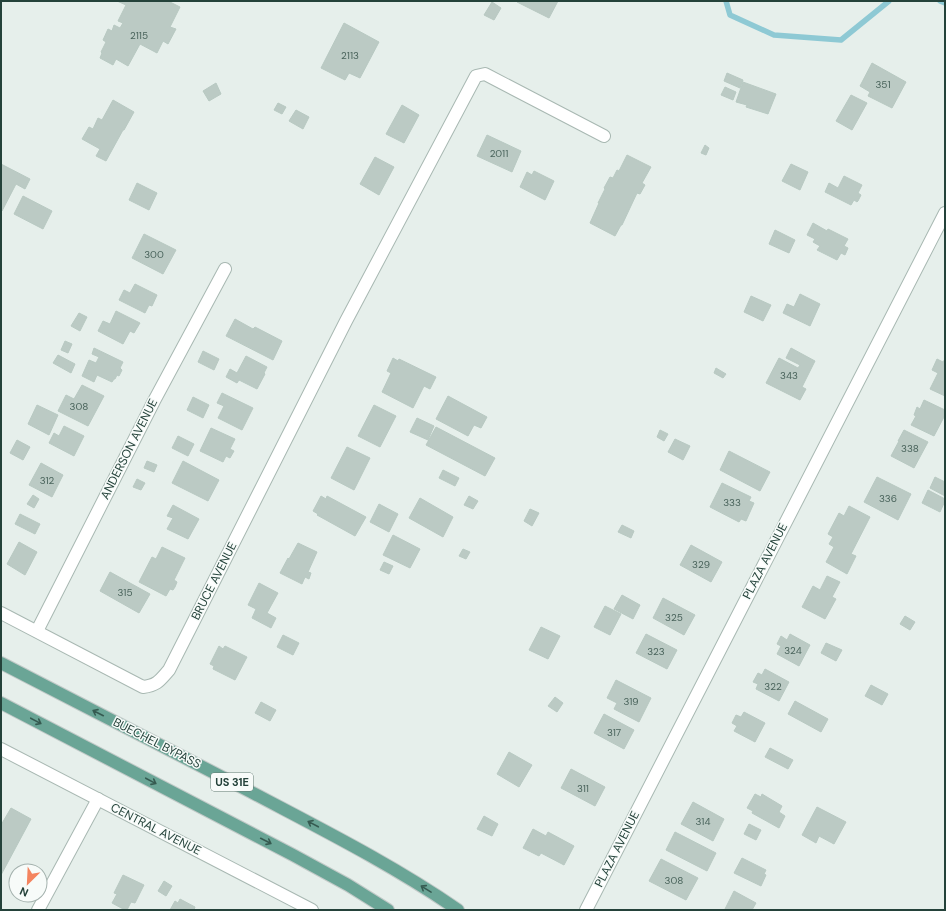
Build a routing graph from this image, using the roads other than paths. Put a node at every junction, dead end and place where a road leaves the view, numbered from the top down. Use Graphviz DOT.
graph roads {
  1 [pos="604,136"];
  2 [pos="945,213"];
  3 [pos="225,269"];
  4 [pos="1,613"];
  5 [pos="37,631"];
  6 [pos="1,663"];
  7 [pos="1,703"];
  8 [pos="1,749"];
  9 [pos="98,799"];
  10 [pos="38,910"];
  11 [pos="312,910"];
  12 [pos="388,910"];
  13 [pos="458,910"];
  14 [pos="586,910"];
  1 -- 5 [label="street, BRUCE AVENUE"];
  2 -- 14 [label="street, PLAZA AVENUE"];
  3 -- 5 [label="street, ANDERSON AVENUE"];
  4 -- 5 [label="street, BRUCE AVENUE"];
  13 -- 6 [label="main road, BUECHEL BYPASS / US 31E, one-way"];
  7 -- 12 [label="main road, one-way"];
  8 -- 9 [label="street, CENTRAL AVENUE"];
  9 -- 10 [label="street"];
  9 -- 11 [label="street, CENTRAL AVENUE"];
}
